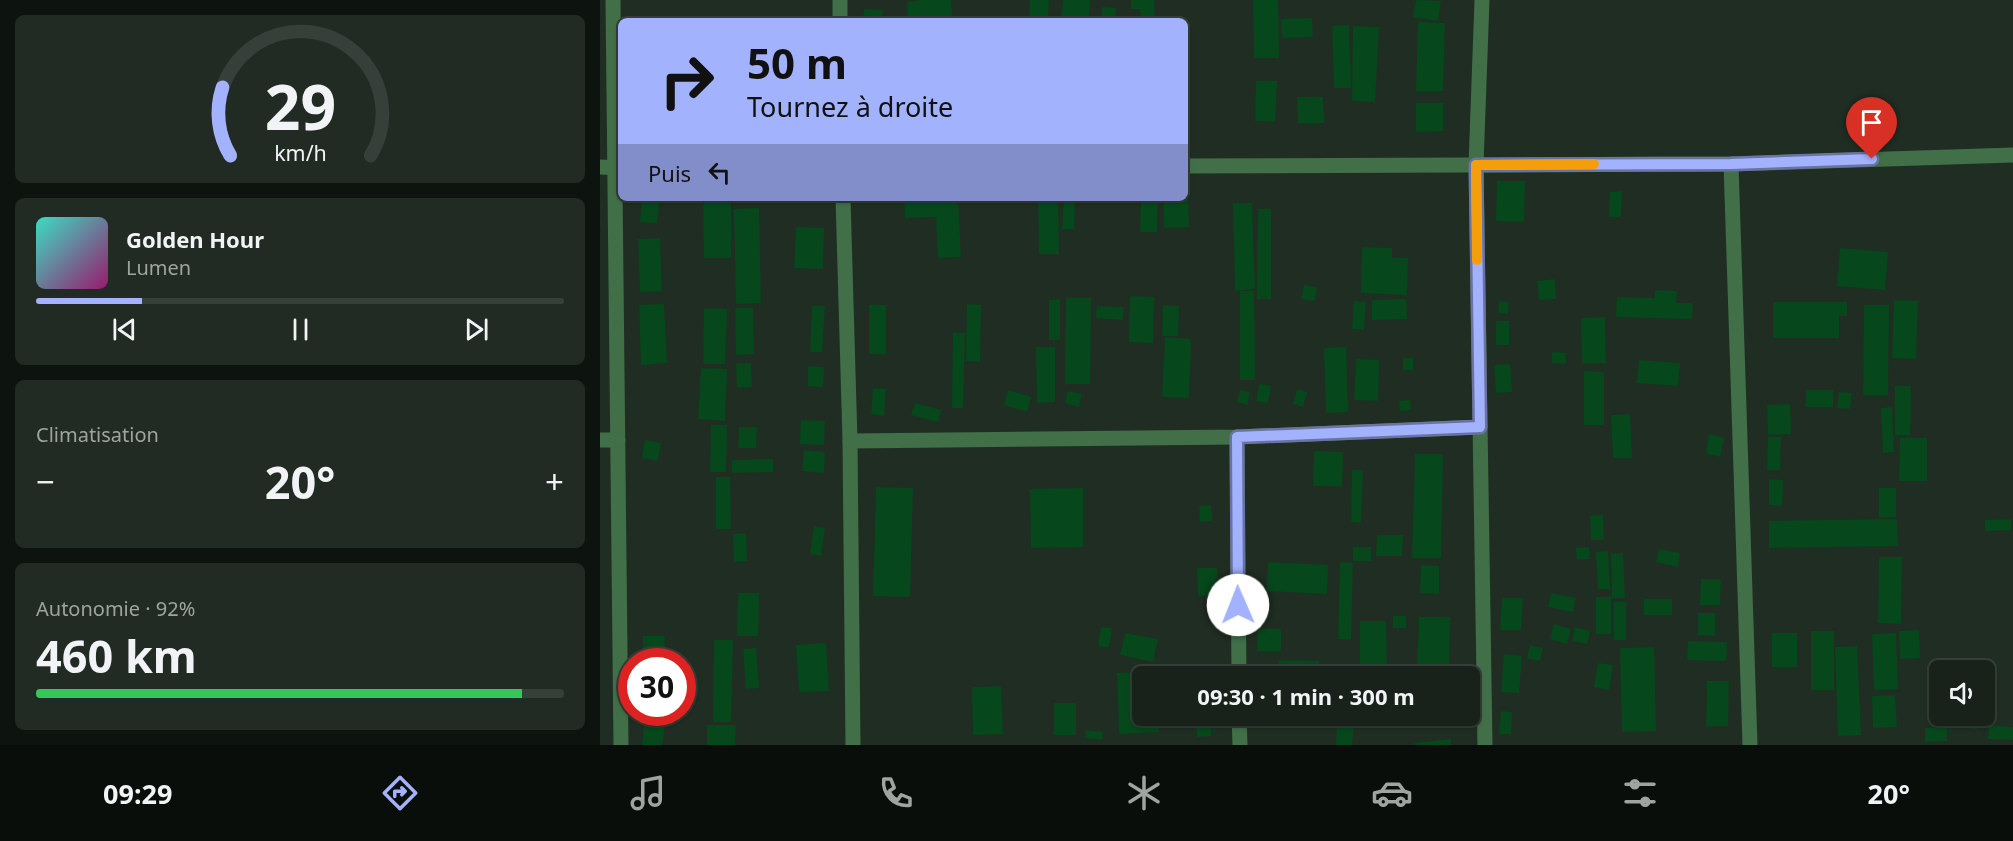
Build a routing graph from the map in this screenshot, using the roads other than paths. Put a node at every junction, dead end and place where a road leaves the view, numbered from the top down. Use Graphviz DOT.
graph roads {
  1 [pos="613,0"];
  2 [pos="840,0"];
  3 [pos="1482,0"];
  4 [pos="840,18"];
  5 [pos="2013,155"];
  6 [pos="1731,164"];
  7 [pos="1476,165"];
  8 [pos="1188,166"];
  9 [pos="612,168"];
  10 [pos="843,201"];
  11 [pos="1480,427"];
  12 [pos="1237,437"];
  13 [pos="600,440"];
  14 [pos="618,440"];
  15 [pos="850,441"];
  16 [pos="1239,666"];
  17 [pos="1239,726"];
  18 [pos="621,745"];
  19 [pos="853,745"];
  20 [pos="1240,745"];
  21 [pos="1485,745"];
  22 [pos="1750,745"];
  1 -- 9 [label="street"];
  2 -- 4 [label="street"];
  3 -- 7 [label="street"];
  5 -- 6 [label="street"];
  6 -- 7 [label="street"];
  6 -- 22 [label="street"];
  7 -- 8 [label="street"];
  7 -- 11 [label="street"];
  9 -- 14 [label="street"];
  10 -- 15 [label="street"];
  11 -- 12 [label="street"];
  11 -- 21 [label="street"];
  12 -- 15 [label="street"];
  12 -- 16 [label="street"];
  13 -- 14 [label="street"];
  14 -- 18 [label="street"];
  15 -- 19 [label="street"];
  17 -- 20 [label="street"];
}
